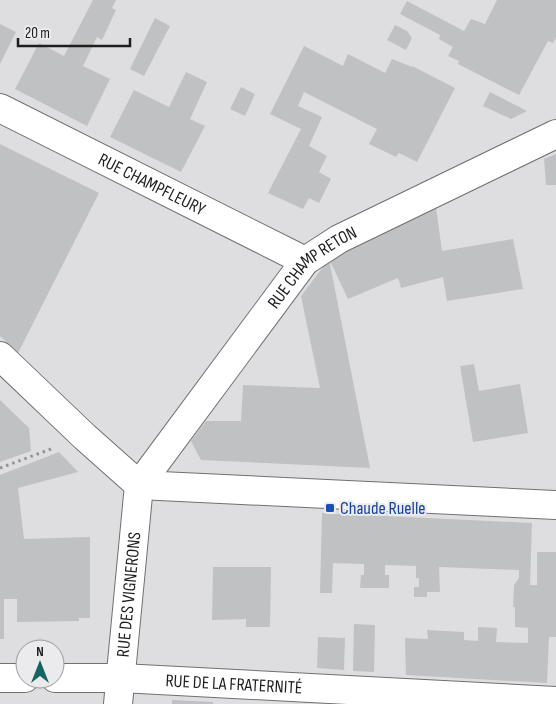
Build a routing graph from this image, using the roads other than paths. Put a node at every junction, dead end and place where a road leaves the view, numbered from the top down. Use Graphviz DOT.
graph roads {
  1 [pos="0,108"];
  2 [pos="556,134"];
  3 [pos="305,261"];
  4 [pos="0,356"];
  5 [pos="139,485"];
  6 [pos="556,505"];
  7 [pos="0,678"];
  8 [pos="15,678"];
  9 [pos="65,680"];
  10 [pos="119,691"];
  11 [pos="556,701"];
  1 -- 3 [label="street, RUE CHAMPFLEURY"];
  2 -- 3 [label="street, RUE CHAMP RETON"];
  3 -- 5 [label="street, RUE CHAMP RETON"];
  4 -- 5 [label="street"];
  5 -- 6 [label="street"];
  5 -- 10 [label="street, RUE DES VIGNERONS"];
  7 -- 8 [label="street"];
  9 -- 10 [label="street, RUE DE LA FRATERNITÉ"];
  10 -- 11 [label="street, RUE DE LA FRATERNITÉ"];
}
